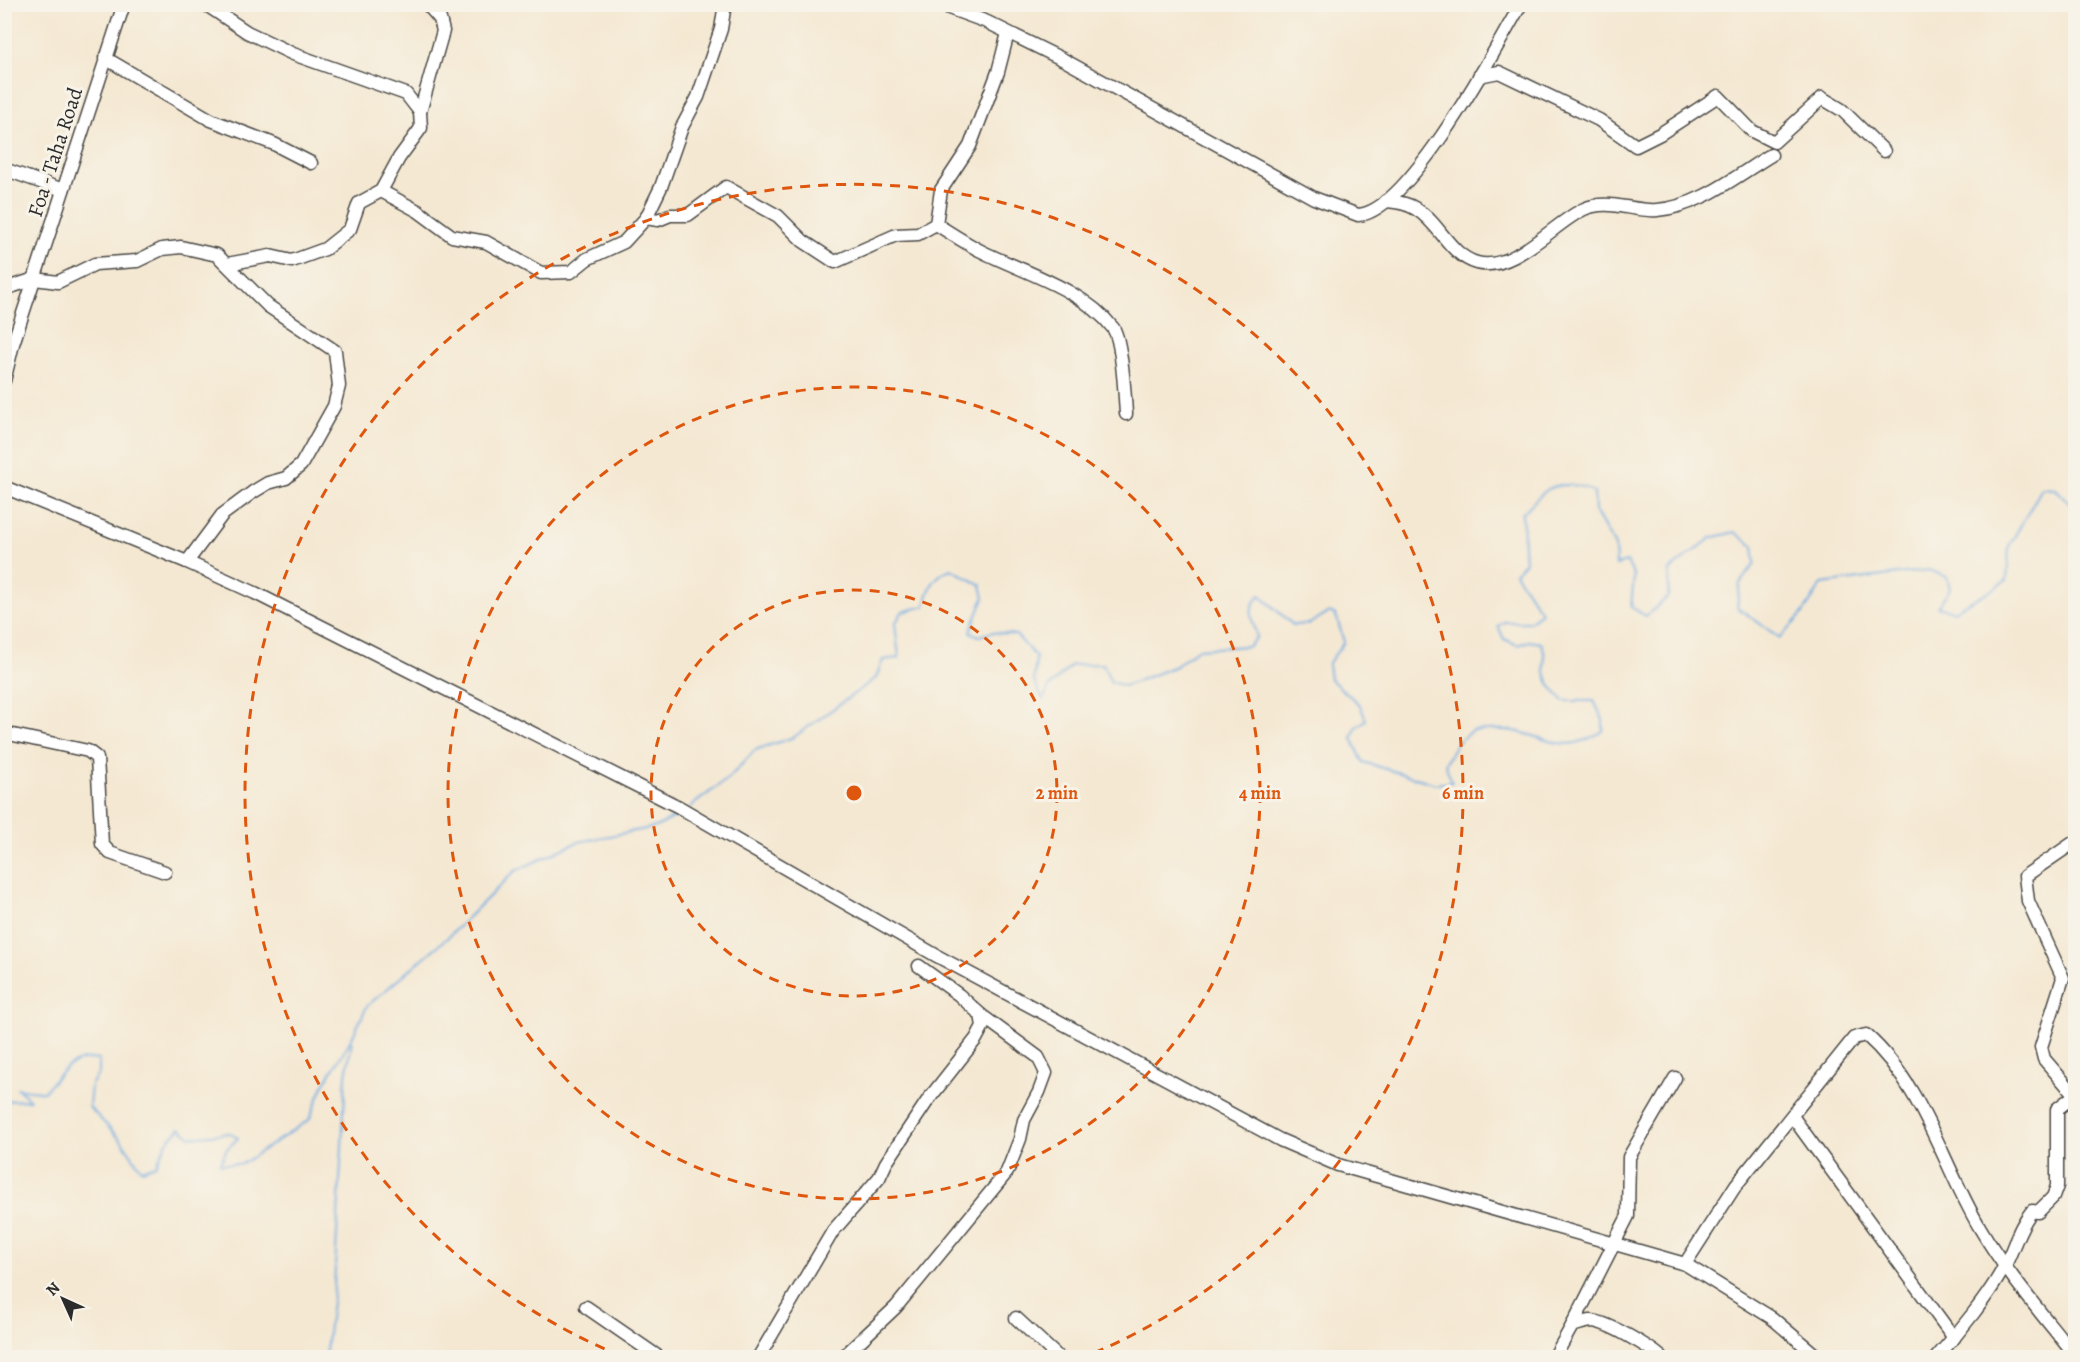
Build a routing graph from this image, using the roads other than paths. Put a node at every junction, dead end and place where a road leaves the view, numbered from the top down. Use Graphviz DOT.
graph roads {
  1 [pos="124,4"];
  2 [pos="201,4"];
  3 [pos="427,4"];
  4 [pos="725,4"];
  5 [pos="938,4"];
  6 [pos="1521,4"];
  7 [pos="1008,33"];
  8 [pos="105,58"];
  9 [pos="1479,76"];
  10 [pos="420,112"];
  11 [pos="1884,151"];
  12 [pos="1771,155"];
  13 [pos="311,163"];
  14 [pos="4,169"];
  15 [pos="63,190"];
  16 [pos="381,191"];
  17 [pos="1386,201"];
  18 [pos="646,218"];
  19 [pos="936,224"];
  20 [pos="227,264"];
  21 [pos="35,279"];
  22 [pos="4,290"];
  23 [pos="4,381"];
  24 [pos="1126,414"];
  25 [pos="4,487"];
  26 [pos="187,562"];
  27 [pos="4,733"];
  28 [pos="2076,841"];
  29 [pos="165,872"];
  30 [pos="919,966"];
  31 [pos="981,1015"];
  32 [pos="1674,1078"];
  33 [pos="1792,1116"];
  34 [pos="1614,1242"];
  35 [pos="1685,1264"];
  36 [pos="2005,1266"];
  37 [pos="586,1307"];
  38 [pos="1016,1318"];
  39 [pos="1572,1326"];
  40 [pos="1954,1338"];
  41 [pos="1659,1357"];
  42 [pos="2076,1357"];
  43 [pos="660,1358"];
  44 [pos="758,1358"];
  45 [pos="842,1358"];
  46 [pos="1059,1358"];
  47 [pos="1554,1358"];
  48 [pos="1819,1358"];
  49 [pos="1936,1358"];
  1 -- 8 [label="street, Foa - Taha Road"];
  2 -- 10 [label="street"];
  3 -- 10 [label="street"];
  4 -- 18 [label="street"];
  5 -- 7 [label="street"];
  6 -- 9 [label="street"];
  7 -- 17 [label="street"];
  7 -- 19 [label="street"];
  8 -- 13 [label="street"];
  8 -- 15 [label="street, Foa - Taha Road"];
  9 -- 11 [label="street"];
  9 -- 17 [label="street"];
  10 -- 16 [label="street"];
  12 -- 17 [label="street"];
  14 -- 15 [label="street"];
  15 -- 21 [label="street, Foa - Taha Road"];
  16 -- 18 [label="street"];
  16 -- 20 [label="street"];
  18 -- 19 [label="street"];
  19 -- 24 [label="street"];
  20 -- 21 [label="street"];
  20 -- 26 [label="street"];
  21 -- 22 [label="street"];
  21 -- 23 [label="street, Foa - Taha Road"];
  25 -- 26 [label="street"];
  26 -- 34 [label="street"];
  27 -- 29 [label="street"];
  28 -- 36 [label="street"];
  30 -- 31 [label="street"];
  31 -- 44 [label="street"];
  31 -- 45 [label="street"];
  32 -- 34 [label="street"];
  33 -- 35 [label="street"];
  33 -- 36 [label="street"];
  33 -- 40 [label="street"];
  34 -- 35 [label="street"];
  34 -- 39 [label="street"];
  35 -- 48 [label="street"];
  36 -- 40 [label="street"];
  36 -- 42 [label="street"];
  37 -- 43 [label="street"];
  38 -- 46 [label="street"];
  39 -- 41 [label="street"];
  39 -- 47 [label="street"];
  40 -- 49 [label="street"];
}
